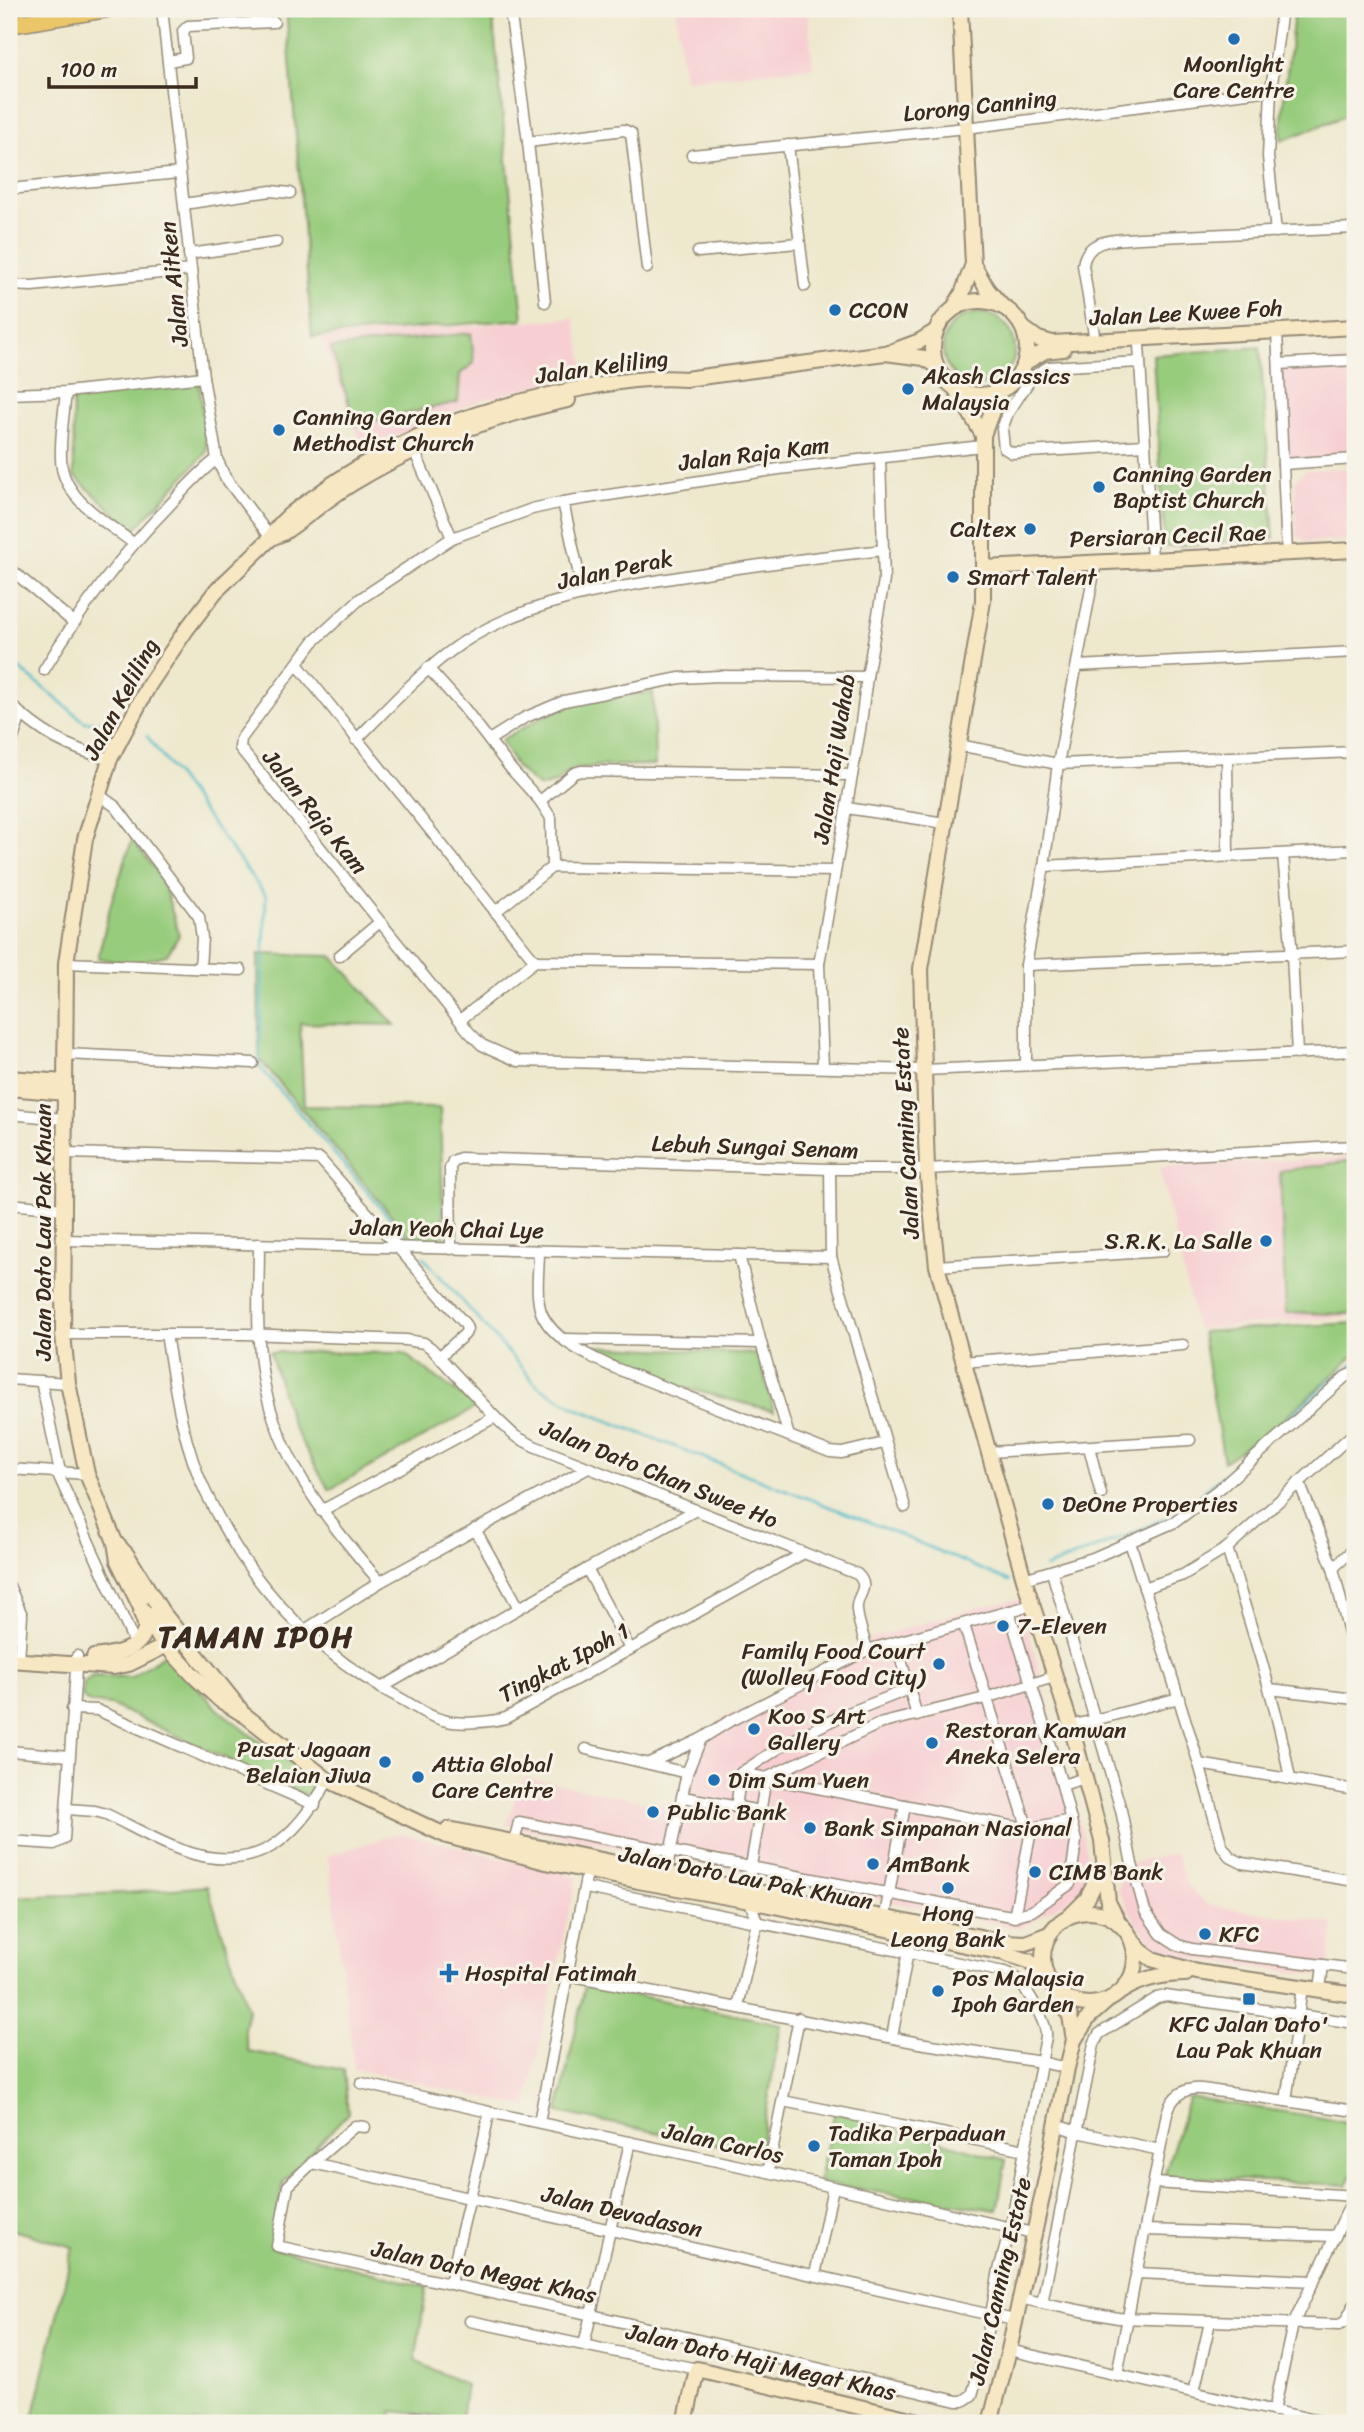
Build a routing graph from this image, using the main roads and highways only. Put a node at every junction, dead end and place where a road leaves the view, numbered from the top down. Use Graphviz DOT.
graph roads {
  1 [pos="94,9"];
  2 [pos="107,9"];
  3 [pos="953,9"];
  4 [pos="960,9"];
  5 [pos="9,18"];
  6 [pos="9,25"];
  7 [pos="961,37"];
  8 [pos="973,264"];
  9 [pos="1001,305"];
  10 [pos="953,309"];
  11 [pos="1355,327"];
  12 [pos="1023,328"];
  13 [pos="936,331"];
  14 [pos="1277,335"];
  15 [pos="1355,335"];
  16 [pos="885,353"];
  17 [pos="1026,362"];
  18 [pos="936,365"];
  19 [pos="685,379"];
  20 [pos="956,388"];
  21 [pos="999,392"];
  22 [pos="983,440"];
  23 [pos="271,538"];
  24 [pos="1355,550"];
  25 [pos="984,568"];
  26 [pos="9,1078"];
  27 [pos="65,1087"];
  28 [pos="9,1088"];
  29 [pos="115,1542"];
  30 [pos="135,1568"];
  31 [pos="140,1606"];
  32 [pos="164,1641"];
  33 [pos="14,1656"];
  34 [pos="93,1657"];
  35 [pos="77,1660"];
  36 [pos="227,1691"];
  37 [pos="246,1716"];
  38 [pos="434,1828"];
  39 [pos="1103,1864"];
  40 [pos="748,1895"];
  41 [pos="1068,1917"];
  42 [pos="1124,1929"];
  43 [pos="1049,1934"];
  44 [pos="1198,1972"];
  45 [pos="1050,1981"];
  46 [pos="1355,1995"];
  47 [pos="1113,1997"];
  48 [pos="1074,2040"];
  49 [pos="685,2423"];
  50 [pos="928,2423"];
  51 [pos="990,2423"];
  1 -- 5 [label="main road"];
  2 -- 6 [label="main road"];
  3 -- 7 [label="main road"];
  4 -- 7 [label="main road"];
  7 -- 8 [label="main road"];
  8 -- 9 [label="main road"];
  8 -- 10 [label="main road"];
  9 -- 10 [label="main road"];
  9 -- 12 [label="main road"];
  10 -- 13 [label="main road"];
  11 -- 14 [label="main road, Jalan Lee Kwee Foh"];
  12 -- 14 [label="main road, Jalan Lee Kwee Foh"];
  12 -- 17 [label="main road"];
  13 -- 16 [label="main road"];
  13 -- 18 [label="main road"];
  14 -- 15 [label="main road, Jalan Lee Kwee Foh"];
  14 -- 17 [label="main road, Jalan Lee Kwee Foh"];
  16 -- 18 [label="main road, Jalan Keliling"];
  16 -- 19 [label="main road, Jalan Keliling"];
  17 -- 21 [label="main road"];
  18 -- 20 [label="main road"];
  19 -- 23 [label="main road, Jalan Keliling"];
  19 -- 23 [label="main road, Jalan Keliling"];
  20 -- 21 [label="main road"];
  20 -- 22 [label="main road, Jalan Canning Estate"];
  21 -- 22 [label="main road"];
  22 -- 25 [label="main road, Jalan Canning Estate"];
  23 -- 27 [label="main road, Jalan Keliling"];
  24 -- 25 [label="main road, Persiaran Cecil Rae"];
  25 -- 39 [label="main road, Jalan Canning Estate"];
  26 -- 27 [label="main road"];
  27 -- 28 [label="main road"];
  27 -- 29 [label="main road, Jalan Dato Lau Pak Khuan"];
  29 -- 30 [label="main road, Jalan Dato Lau Pak Khuan"];
  29 -- 31 [label="main road, Jalan Dato Lau Pak Khuan"];
  30 -- 32 [label="main road"];
  30 -- 36 [label="main road, Jalan Dato Lau Pak Khuan"];
  31 -- 32 [label="main road, Jalan Dato Lau Pak Khuan"];
  31 -- 34 [label="main road"];
  32 -- 34 [label="main road"];
  32 -- 35 [label="main road"];
  32 -- 36 [label="main road"];
  32 -- 37 [label="main road, Jalan Dato Lau Pak Khuan"];
  33 -- 35 [label="main road"];
  34 -- 35 [label="main road"];
  36 -- 37 [label="main road, Jalan Dato Lau Pak Khuan"];
  37 -- 38 [label="main road, Jalan Dato Lau Pak Khuan"];
  38 -- 40 [label="main road, Jalan Dato Lau Pak Khuan"];
  38 -- 40 [label="main road, Jalan Dato Lau Pak Khuan"];
  39 -- 41 [label="main road"];
  39 -- 42 [label="main road, Jalan Canning Estate"];
  40 -- 43 [label="main road, Jalan Dato Lau Pak Khuan"];
  40 -- 45 [label="main road, Jalan Dato Lau Pak Khuan"];
  41 -- 42 [label="main road"];
  41 -- 43 [label="main road"];
  42 -- 44 [label="main road"];
  42 -- 47 [label="main road"];
  43 -- 45 [label="main road"];
  44 -- 46 [label="main road"];
  44 -- 47 [label="main road"];
  45 -- 47 [label="main road"];
  45 -- 48 [label="main road"];
  47 -- 48 [label="main road"];
  48 -- 51 [label="main road, Jalan Canning Estate"];
  49 -- 50 [label="main road, Jalan Dato Haji Megat Khas"];
}
